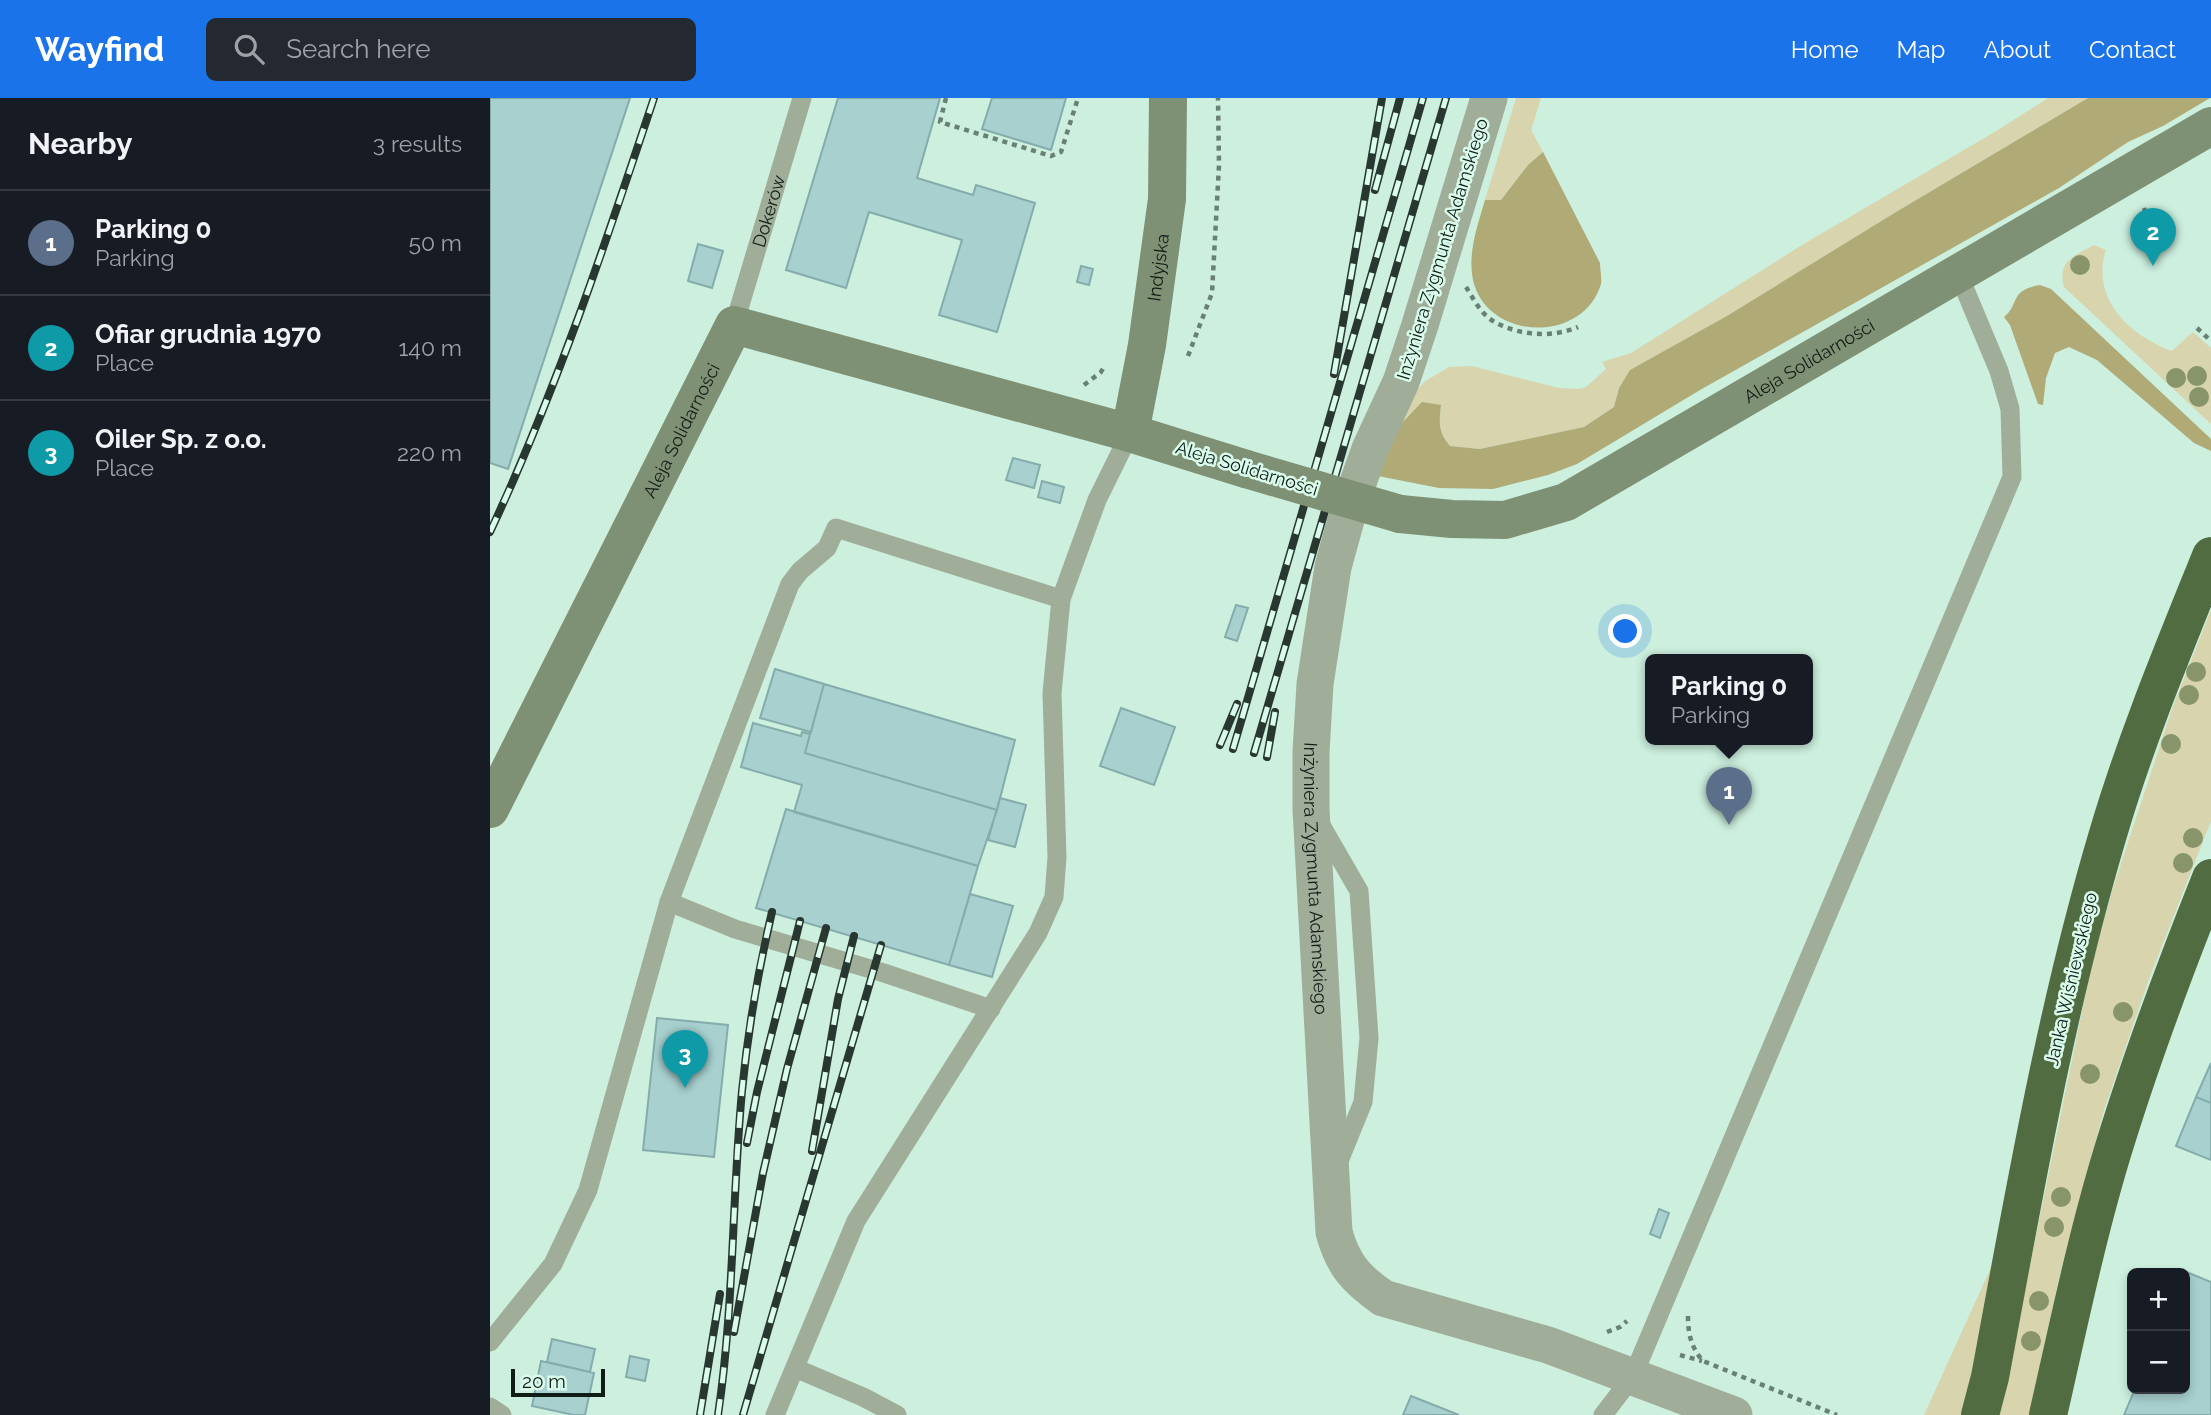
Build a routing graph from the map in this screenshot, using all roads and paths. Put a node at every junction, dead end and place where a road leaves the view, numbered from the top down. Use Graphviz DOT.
graph roads {
  1 [pos="802,98"];
  2 [pos="946,98"];
  3 [pos="1078,98"];
  4 [pos="1168,98"];
  5 [pos="1218,98"];
  6 [pos="1489,98"];
  7 [pos="2211,126"];
  8 [pos="2144,208"];
  9 [pos="2146,214"];
  10 [pos="1958,273"];
  11 [pos="1463,275"];
  12 [pos="734,325"];
  13 [pos="1578,327"];
  14 [pos="2197,328"];
  15 [pos="2211,341"];
  16 [pos="1110,356"];
  17 [pos="1188,356"];
  18 [pos="1073,386"];
  19 [pos="1130,433"];
  20 [pos="2211,556"];
  21 [pos="1060,599"];
  22 [pos="490,809"];
  23 [pos="2211,878"];
  24 [pos="669,902"];
  25 [pos="991,1009"];
  26 [pos="1692,1303"];
  27 [pos="1636,1314"];
  28 [pos="1602,1333"];
  29 [pos="490,1342"];
  30 [pos="795,1368"];
  31 [pos="1633,1376"];
  32 [pos="490,1407"];
  33 [pos="502,1415"];
  34 [pos="775,1415"];
  35 [pos="897,1415"];
  36 [pos="1603,1415"];
  37 [pos="1734,1415"];
  38 [pos="1837,1415"];
  39 [pos="1980,1415"];
  40 [pos="2048,1415"];
  1 -- 12 [label="lane, Dokerów"];
  2 -- 3 [label="path"];
  4 -- 19 [label="street, Indyjska"];
  5 -- 17 [label="path"];
  6 -- 31 [label="street, Inżyniera Zygmunta Adamskiego"];
  7 -- 10 [label="street, Aleja Solidarności"];
  8 -- 9 [label="path"];
  10 -- 19 [label="street, Aleja Solidarności, bridge"];
  10 -- 31 [label="lane"];
  11 -- 13 [label="path"];
  12 -- 19 [label="street, Aleja Solidarności"];
  12 -- 22 [label="street, Aleja Solidarności"];
  14 -- 15 [label="path"];
  16 -- 18 [label="path"];
  19 -- 21 [label="lane"];
  20 -- 39 [label="highway, Janka Wiśniewskiego"];
  21 -- 24 [label="lane"];
  21 -- 25 [label="lane"];
  23 -- 40 [label="highway"];
  24 -- 25 [label="lane"];
  24 -- 29 [label="lane"];
  25 -- 30 [label="lane"];
  26 -- 38 [label="path"];
  27 -- 28 [label="path"];
  30 -- 34 [label="lane"];
  30 -- 35 [label="lane"];
  31 -- 36 [label="lane"];
  31 -- 37 [label="street, Inżyniera Zygmunta Adamskiego"];
  32 -- 33 [label="lane"];
}
